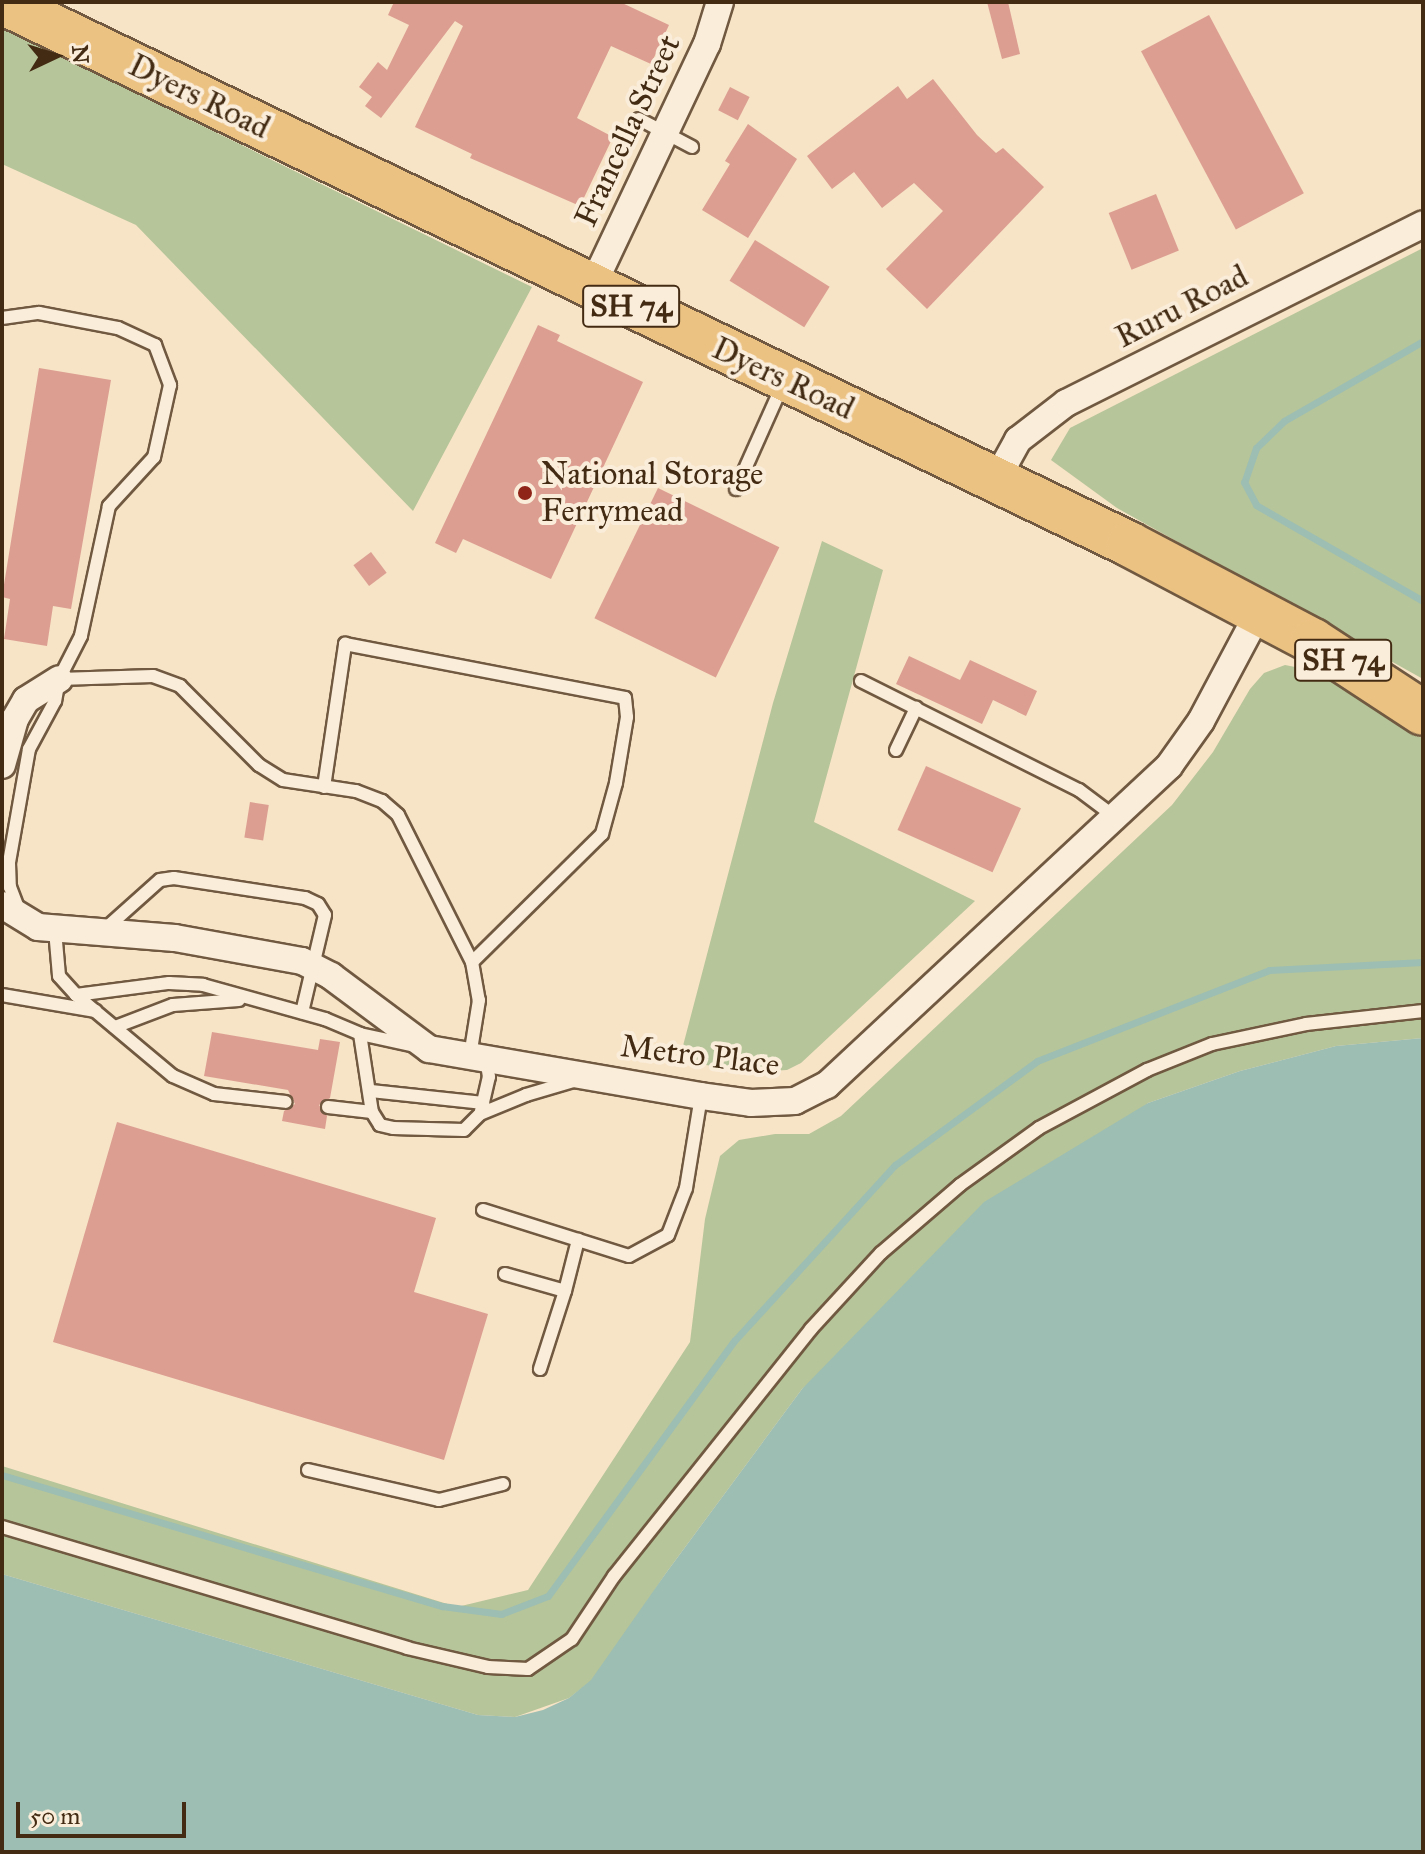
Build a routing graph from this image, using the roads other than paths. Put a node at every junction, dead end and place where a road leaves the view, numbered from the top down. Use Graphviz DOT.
graph roads {
  1 [pos="2,2"];
  2 [pos="717,3"];
  3 [pos="639,119"];
  4 [pos="665,134"];
  5 [pos="692,147"];
  6 [pos="1423,224"];
  7 [pos="592,287"];
  8 [pos="2,318"];
  9 [pos="785,380"];
  10 [pos="996,480"];
  11 [pos="736,489"];
  12 [pos="1259,612"];
  13 [pos="59,679"];
  14 [pos="861,681"];
  15 [pos="916,708"];
  16 [pos="1423,713"];
  17 [pos="896,750"];
  18 [pos="2,765"];
  19 [pos="324,787"];
  20 [pos="1117,818"];
  21 [pos="2,905"];
  22 [pos="46,929"];
  23 [pos="98,935"];
  24 [pos="472,962"];
  25 [pos="314,966"];
  26 [pos="2,995"];
  27 [pos="76,995"];
  28 [pos="250,1000"];
  29 [pos="96,1011"];
  30 [pos="1423,1011"];
  31 [pos="302,1012"];
  32 [pos="115,1027"];
  33 [pos="360,1034"];
  34 [pos="429,1049"];
  35 [pos="478,1058"];
  36 [pos="592,1076"];
  37 [pos="371,1091"];
  38 [pos="701,1096"];
  39 [pos="286,1102"];
  40 [pos="328,1107"];
  41 [pos="482,1108"];
  42 [pos="372,1112"];
  43 [pos="483,1210"];
  44 [pos="578,1240"];
  45 [pos="505,1274"];
  46 [pos="565,1291"];
  47 [pos="540,1369"];
  48 [pos="308,1470"];
  49 [pos="503,1484"];
  50 [pos="2,1527"];
  1 -- 7 [label="highway, Dyers Road / SH 74"];
  2 -- 4 [label="street, Francella Street"];
  3 -- 4 [label="lane"];
  4 -- 5 [label="lane"];
  4 -- 7 [label="street, Francella Street"];
  6 -- 10 [label="street, Ruru Road"];
  7 -- 9 [label="highway, Dyers Road / SH 74"];
  8 -- 13 [label="lane"];
  9 -- 10 [label="highway, Dyers Road / SH 74"];
  9 -- 11 [label="lane"];
  10 -- 12 [label="highway, Dyers Road / SH 74"];
  12 -- 16 [label="highway, Dyers Road / SH 74"];
  12 -- 20 [label="street, Metro Place"];
  13 -- 18 [label="street"];
  13 -- 19 [label="lane"];
  13 -- 22 [label="lane"];
  14 -- 15 [label="lane"];
  15 -- 17 [label="lane"];
  15 -- 20 [label="lane"];
  19 -- 24 [label="lane"];
  19 -- 24 [label="lane"];
  20 -- 38 [label="street, Metro Place"];
  21 -- 22 [label="street, Metro Place"];
  22 -- 23 [label="street, Metro Place"];
  22 -- 27 [label="lane"];
  23 -- 25 [label="street, Metro Place"];
  23 -- 25 [label="lane"];
  24 -- 35 [label="lane"];
  25 -- 31 [label="lane"];
  25 -- 34 [label="street, Metro Place"];
  26 -- 29 [label="lane"];
  27 -- 28 [label="lane"];
  27 -- 29 [label="lane"];
  28 -- 31 [label="lane"];
  28 -- 32 [label="lane"];
  29 -- 32 [label="lane"];
  30 -- 50 [label="lane"];
  31 -- 33 [label="lane"];
  32 -- 39 [label="lane"];
  33 -- 34 [label="lane"];
  33 -- 37 [label="lane"];
  34 -- 35 [label="street, Metro Place"];
  35 -- 36 [label="street, Metro Place"];
  35 -- 41 [label="lane"];
  36 -- 38 [label="street, Metro Place"];
  36 -- 41 [label="lane"];
  37 -- 41 [label="lane"];
  37 -- 42 [label="lane"];
  38 -- 44 [label="lane"];
  40 -- 42 [label="lane"];
  41 -- 42 [label="lane"];
  43 -- 44 [label="lane"];
  44 -- 46 [label="lane"];
  45 -- 46 [label="lane"];
  46 -- 47 [label="lane"];
  48 -- 49 [label="lane"];
}
